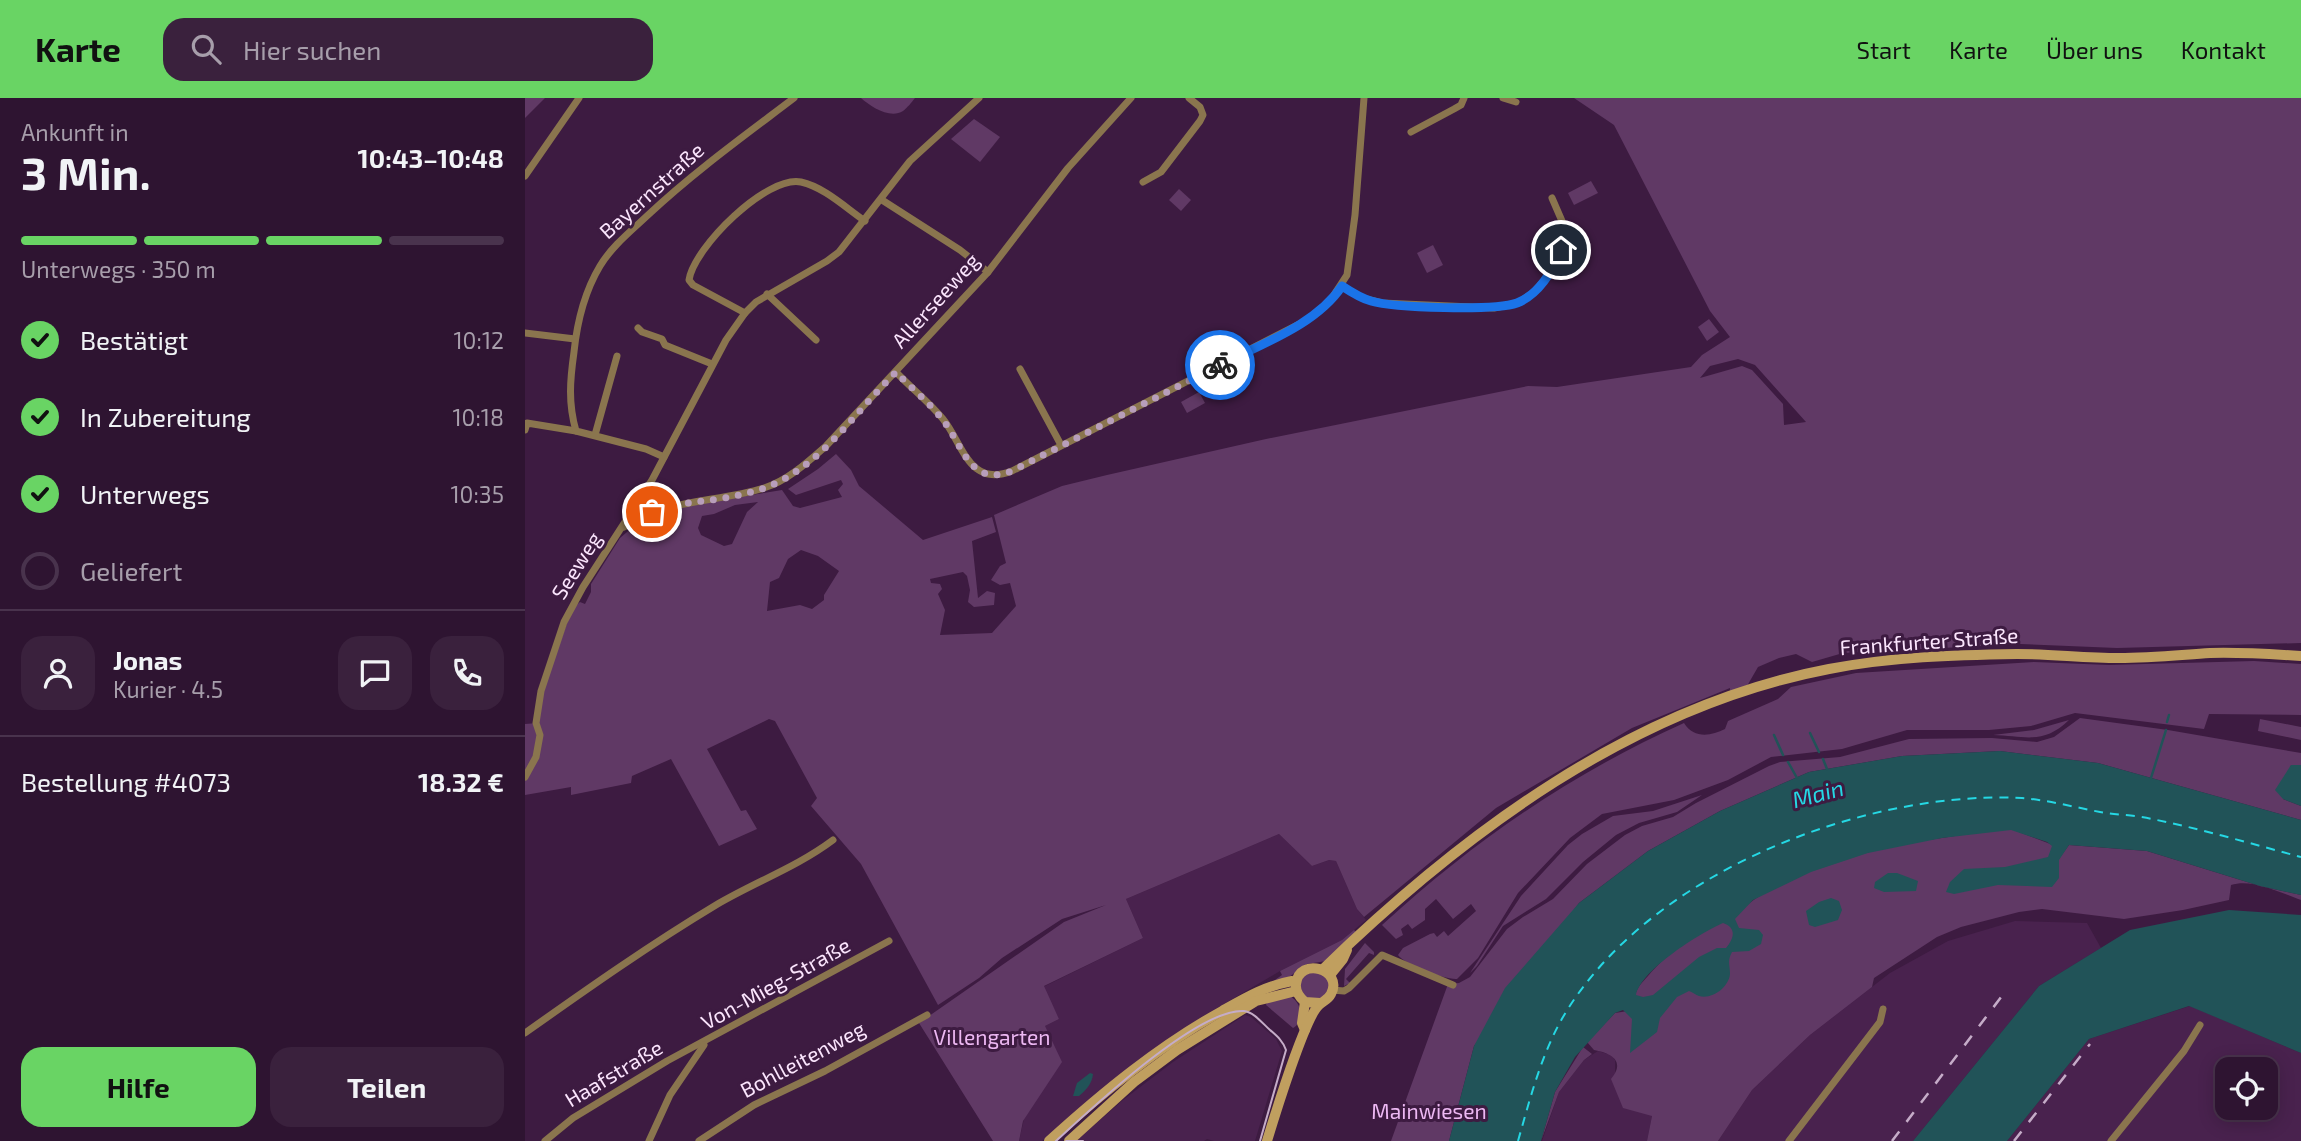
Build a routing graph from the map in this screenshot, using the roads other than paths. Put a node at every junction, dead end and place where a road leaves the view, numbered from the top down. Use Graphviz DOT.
graph roads {
  1 [pos="579,98"];
  2 [pos="794,98"];
  3 [pos="979,98"];
  4 [pos="1131,98"];
  5 [pos="1189,98"];
  6 [pos="1364,98"];
  7 [pos="1464,98"];
  8 [pos="1503,98"];
  9 [pos="1516,102"];
  10 [pos="1411,132"];
  11 [pos="525,176"];
  12 [pos="1143,182"];
  13 [pos="1552,198"];
  14 [pos="882,200"];
  15 [pos="865,221"];
  16 [pos="988,272"];
  17 [pos="1342,286"];
  18 [pos="767,294"];
  19 [pos="745,313"];
  20 [pos="638,328"];
  21 [pos="525,333"];
  22 [pos="575,339"];
  23 [pos="816,340"];
  24 [pos="617,356"];
  25 [pos="712,364"];
  26 [pos="1020,369"];
  27 [pos="896,372"];
  28 [pos="525,430"];
  29 [pos="576,431"];
  30 [pos="595,435"];
  31 [pos="1061,445"];
  32 [pos="664,457"];
  33 [pos="621,529"];
  34 [pos="2301,656"];
  35 [pos="525,777"];
  36 [pos="833,840"];
  37 [pos="889,941"];
  38 [pos="1327,972"];
  39 [pos="1453,985"];
  40 [pos="1296,986"];
  41 [pos="1337,990"];
  42 [pos="1305,1002"];
  43 [pos="1320,1003"];
  44 [pos="1883,1010"];
  45 [pos="927,1015"];
  46 [pos="2200,1025"];
  47 [pos="1305,1030"];
  48 [pos="525,1033"];
  49 [pos="706,1042"];
  50 [pos="1130,1079"];
  51 [pos="1098,1097"];
  52 [pos="1107,1106"];
  53 [pos="545,1141"];
  54 [pos="649,1141"];
  55 [pos="699,1141"];
  56 [pos="1049,1141"];
  57 [pos="1069,1141"];
  58 [pos="1267,1141"];
  59 [pos="1789,1141"];
  60 [pos="2111,1141"];
  1 -- 11 [label="street"];
  2 -- 22 [label="street, Bayernstraße"];
  3 -- 14 [label="street, Seeweg"];
  4 -- 16 [label="street, Allerseeweg"];
  5 -- 12 [label="street"];
  6 -- 17 [label="street"];
  7 -- 10 [label="street"];
  8 -- 9 [label="street"];
  13 -- 17 [label="street"];
  14 -- 15 [label="street, Seeweg"];
  14 -- 16 [label="street"];
  15 -- 18 [label="street, Seeweg"];
  15 -- 19 [label="street"];
  16 -- 27 [label="street, Allerseeweg"];
  17 -- 31 [label="street"];
  18 -- 19 [label="street, Seeweg"];
  18 -- 23 [label="street"];
  19 -- 25 [label="street, Seeweg"];
  20 -- 25 [label="street"];
  21 -- 22 [label="street"];
  22 -- 29 [label="street, Bayernstraße"];
  24 -- 30 [label="street"];
  25 -- 32 [label="street, Seeweg"];
  26 -- 31 [label="street"];
  27 -- 31 [label="street"];
  27 -- 33 [label="street, Allerseeweg"];
  28 -- 29 [label="street"];
  29 -- 30 [label="street"];
  30 -- 32 [label="street"];
  32 -- 33 [label="street, Seeweg"];
  33 -- 35 [label="street, Seeweg"];
  34 -- 38 [label="main road, Frankfurter Straße"];
  36 -- 48 [label="street"];
  37 -- 49 [label="street, Von-Mieg-Straße"];
  38 -- 40 [label="main road"];
  38 -- 41 [label="main road"];
  39 -- 41 [label="street"];
  40 -- 42 [label="main road"];
  40 -- 50 [label="main road"];
  41 -- 43 [label="main road"];
  42 -- 43 [label="main road"];
  42 -- 47 [label="main road"];
  43 -- 47 [label="main road"];
  44 -- 59 [label="street"];
  45 -- 55 [label="street, Bohlleitenweg"];
  46 -- 60 [label="street"];
  47 -- 58 [label="main road"];
  49 -- 53 [label="street, Haafstraße"];
  49 -- 54 [label="street, Von-Mieg-Straße"];
  50 -- 51 [label="main road"];
  50 -- 52 [label="main road"];
  51 -- 52 [label="main road"];
  51 -- 56 [label="main road"];
  52 -- 57 [label="main road"];
}
